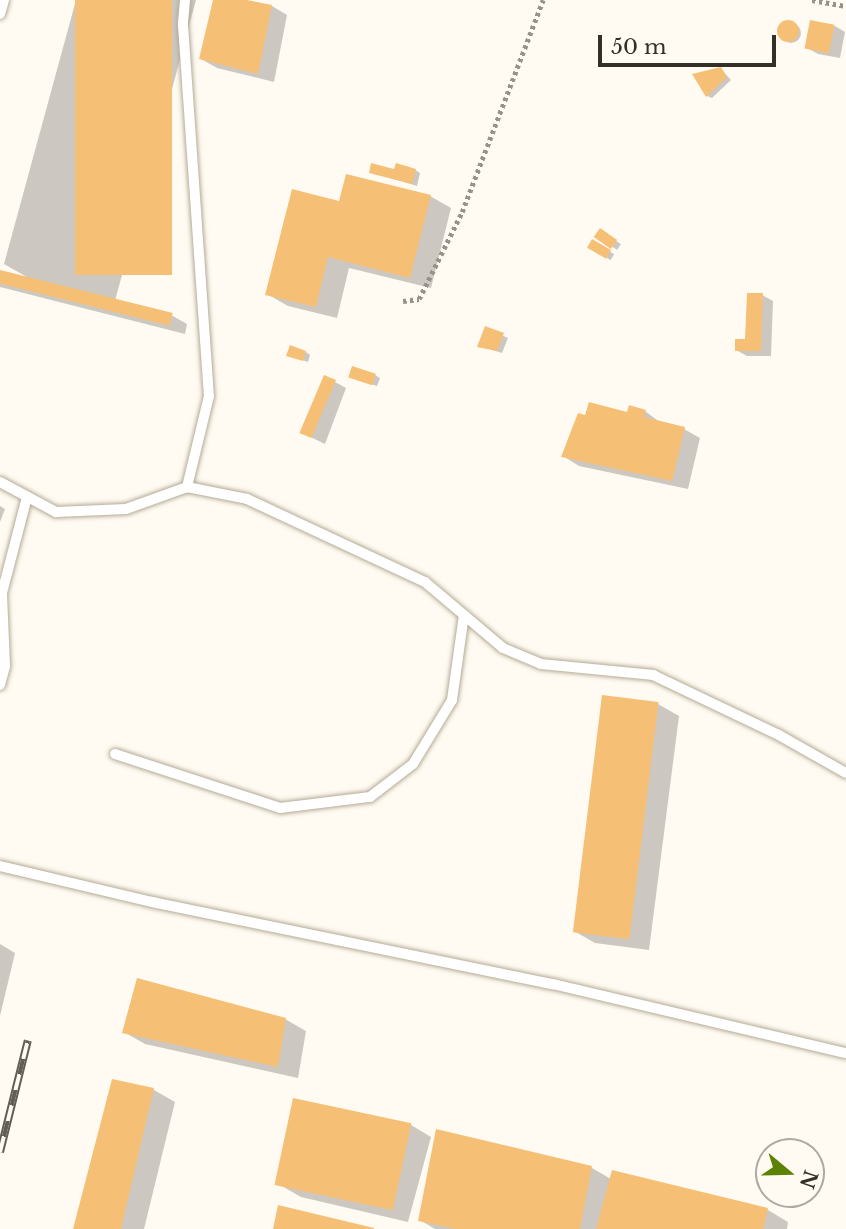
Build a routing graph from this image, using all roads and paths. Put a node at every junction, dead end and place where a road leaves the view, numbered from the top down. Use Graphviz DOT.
graph roads {
  1 [pos="4,0"];
  2 [pos="185,0"];
  3 [pos="544,0"];
  4 [pos="812,0"];
  5 [pos="846,6"];
  6 [pos="0,14"];
  7 [pos="403,302"];
  8 [pos="0,482"];
  9 [pos="187,487"];
  10 [pos="27,497"];
  11 [pos="464,615"];
  12 [pos="0,685"];
  13 [pos="115,754"];
  14 [pos="846,773"];
  15 [pos="0,866"];
  16 [pos="846,1054"];
  1 -- 6 [label="lane"];
  2 -- 9 [label="lane"];
  3 -- 7 [label="path"];
  4 -- 5 [label="path"];
  8 -- 10 [label="lane"];
  9 -- 10 [label="lane"];
  9 -- 11 [label="lane"];
  10 -- 12 [label="lane"];
  11 -- 13 [label="lane"];
  11 -- 14 [label="lane"];
  15 -- 16 [label="lane"];
}
